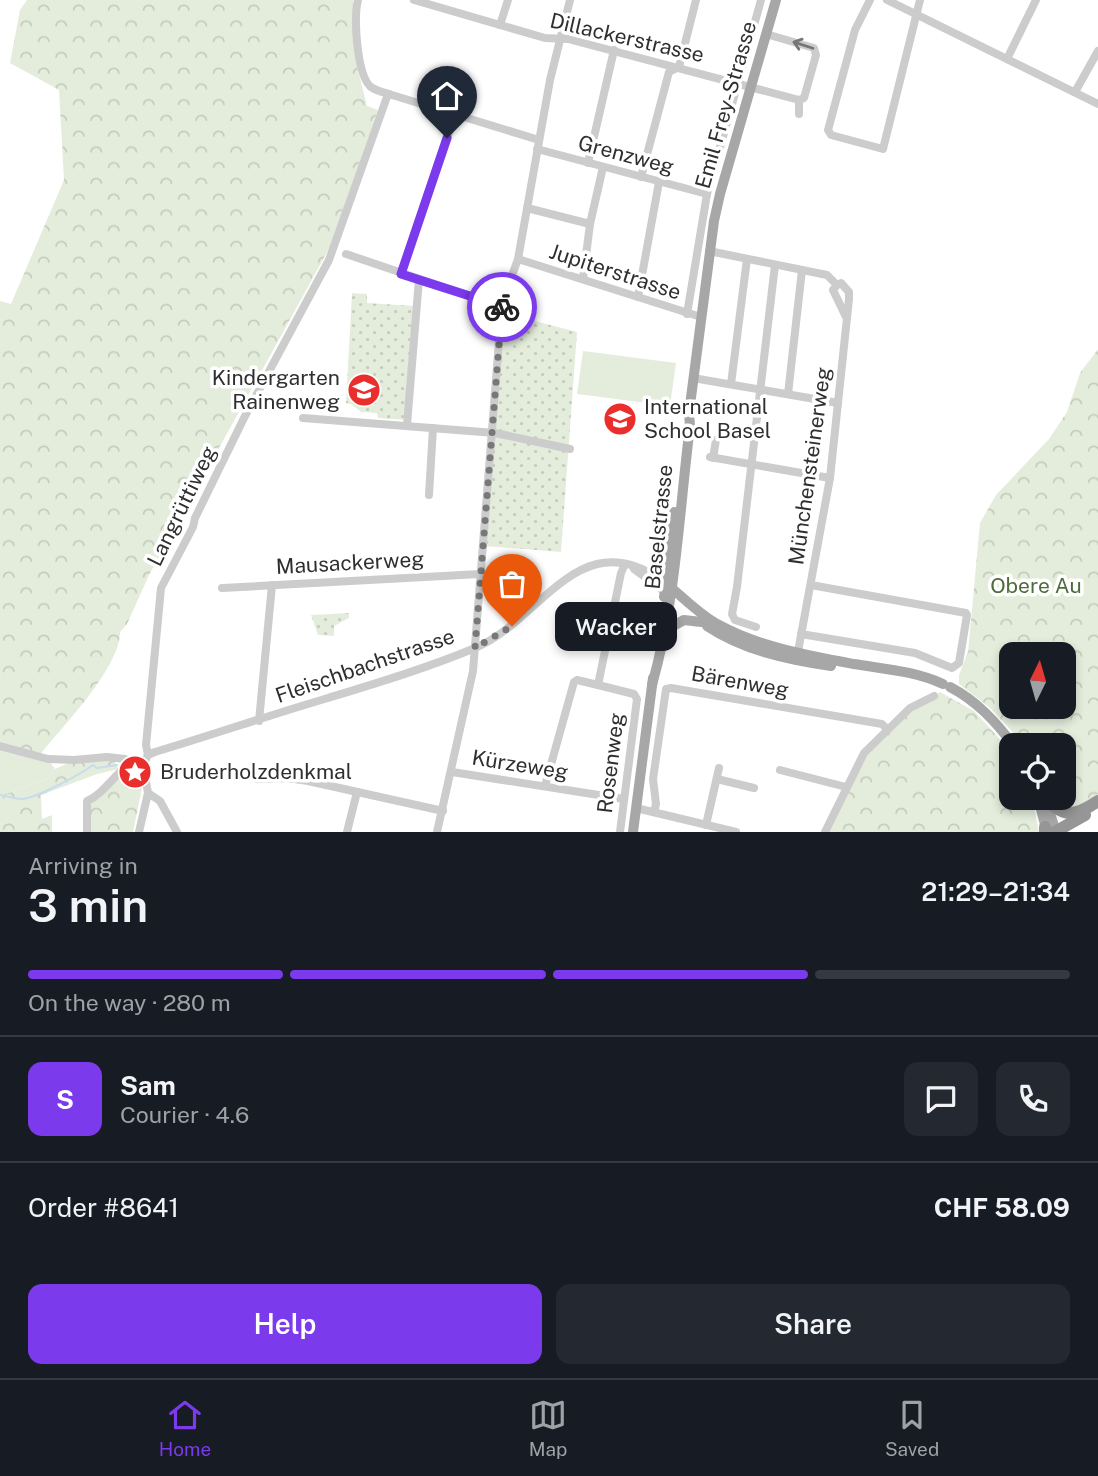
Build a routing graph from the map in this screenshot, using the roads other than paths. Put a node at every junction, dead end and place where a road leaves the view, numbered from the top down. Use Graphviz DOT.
graph roads {
  1 [pos="358,0"];
  2 [pos="414,0"];
  3 [pos="508,0"];
  4 [pos="570,0"];
  5 [pos="696,0"];
  6 [pos="761,0"];
  7 [pos="776,0"];
  8 [pos="870,0"];
  9 [pos="887,0"];
  10 [pos="920,0"];
  11 [pos="1036,0"];
  12 [pos="917,15"];
  13 [pos="500,25"];
  14 [pos="766,34"];
  15 [pos="559,39"];
  16 [pos="614,50"];
  17 [pos="1098,51"];
  18 [pos="1007,59"];
  19 [pos="679,67"];
  20 [pos="737,83"];
  21 [pos="752,86"];
  22 [pos="1075,92"];
  23 [pos="388,94"];
  24 [pos="799,100"];
  25 [pos="1098,104"];
  26 [pos="799,114"];
  27 [pos="454,115"];
  28 [pos="538,145"];
  29 [pos="588,163"];
  30 [pos="603,167"];
  31 [pos="641,177"];
  32 [pos="659,182"];
  33 [pos="707,194"];
  34 [pos="527,208"];
  35 [pos="714,221"];
  36 [pos="590,224"];
  37 [pos="709,251"];
  38 [pos="346,254"];
  39 [pos="518,259"];
  40 [pos="747,259"];
  41 [pos="775,265"];
  42 [pos="802,270"];
  43 [pos="401,274"];
  44 [pos="419,279"];
  45 [pos="583,279"];
  46 [pos="837,285"];
  47 [pos="638,297"];
  48 [pos="502,303"];
  49 [pos="687,314"];
  50 [pos="701,317"];
  51 [pos="846,317"];
  52 [pos="694,378"];
  53 [pos="731,384"];
  54 [pos="759,389"];
  55 [pos="788,394"];
  56 [pos="838,403"];
  57 [pos="689,412"];
  58 [pos="303,418"];
  59 [pos="407,425"];
  60 [pos="433,428"];
  61 [pos="491,433"];
  62 [pos="716,440"];
  63 [pos="570,449"];
  64 [pos="751,464"];
  65 [pos="831,478"];
  66 [pos="429,495"];
  67 [pos="625,564"];
  68 [pos="668,566"];
  69 [pos="480,574"];
  70 [pos="654,574"];
  71 [pos="272,585"];
  72 [pos="811,585"];
  73 [pos="222,588"];
  74 [pos="669,591"];
  75 [pos="701,622"];
  76 [pos="755,627"];
  77 [pos="664,631"];
  78 [pos="801,634"];
  79 [pos="475,648"];
  80 [pos="797,656"];
  81 [pos="598,685"];
  82 [pos="652,685"];
  83 [pos="934,696"];
  84 [pos="259,721"];
  85 [pos="887,729"];
  86 [pos="1005,733"];
  87 [pos="0,746"];
  88 [pos="148,755"];
  89 [pos="132,762"];
  90 [pos="143,765"];
  91 [pos="719,768"];
  92 [pos="780,771"];
  93 [pos="452,772"];
  94 [pos="257,779"];
  95 [pos="717,779"];
  96 [pos="545,786"];
  97 [pos="846,787"];
  98 [pos="754,788"];
  99 [pos="357,792"];
  100 [pos="148,793"];
  101 [pos="624,799"];
  102 [pos="1098,802"];
  103 [pos="636,808"];
  104 [pos="1042,810"];
  105 [pos="1047,810"];
  106 [pos="1060,810"];
  107 [pos="443,811"];
  108 [pos="654,812"];
  109 [pos="706,825"];
  110 [pos="1050,831"];
  111 [pos="87,832"];
  112 [pos="139,832"];
  113 [pos="177,832"];
  114 [pos="347,832"];
  115 [pos="437,832"];
  116 [pos="620,832"];
  117 [pos="633,832"];
  118 [pos="736,832"];
  119 [pos="825,832"];
  1 -- 23 [label="street"];
  2 -- 13 [label="street, Dillackerstrasse"];
  3 -- 13 [label="street"];
  4 -- 15 [label="street"];
  5 -- 19 [label="street"];
  6 -- 20 [label="street"];
  7 -- 14 [label="main road, Emil Frey-Strasse"];
  8 -- 12 [label="street"];
  9 -- 12 [label="street"];
  10 -- 12 [label="street"];
  11 -- 18 [label="street"];
  12 -- 18 [label="street"];
  13 -- 15 [label="street, Dillackerstrasse"];
  14 -- 21 [label="main road, Emil Frey-Strasse"];
  24 -- 14 [label="street, one-way"];
  15 -- 16 [label="street, Dillackerstrasse"];
  15 -- 28 [label="street"];
  16 -- 19 [label="street, Dillackerstrasse"];
  16 -- 29 [label="street"];
  17 -- 22 [label="street"];
  18 -- 22 [label="street"];
  19 -- 20 [label="street, Dillackerstrasse"];
  19 -- 31 [label="street"];
  20 -- 21 [label="street, Dillackerstrasse"];
  20 -- 33 [label="street"];
  21 -- 24 [label="street, Dillackerstrasse"];
  21 -- 35 [label="main road, Emil Frey-Strasse"];
  22 -- 25 [label="street"];
  23 -- 27 [label="street, Grenzweg"];
  23 -- 88 [label="street, Langrüttiweg"];
  24 -- 26 [label="street"];
  27 -- 28 [label="street, Grenzweg"];
  27 -- 43 [label="street"];
  28 -- 29 [label="street, Grenzweg"];
  28 -- 34 [label="street"];
  29 -- 30 [label="street, Grenzweg"];
  30 -- 31 [label="street, Grenzweg"];
  30 -- 36 [label="street"];
  31 -- 32 [label="street, Grenzweg"];
  32 -- 33 [label="street, Grenzweg"];
  32 -- 47 [label="street"];
  33 -- 49 [label="street"];
  34 -- 36 [label="street"];
  34 -- 39 [label="street"];
  35 -- 37 [label="main road, Baselstrasse"];
  36 -- 45 [label="street"];
  37 -- 40 [label="street"];
  37 -- 50 [label="main road, Baselstrasse"];
  38 -- 43 [label="street"];
  39 -- 45 [label="street, Jupiterstrasse"];
  39 -- 48 [label="street"];
  40 -- 41 [label="street"];
  40 -- 53 [label="street"];
  41 -- 42 [label="street"];
  41 -- 54 [label="street"];
  42 -- 46 [label="street"];
  42 -- 55 [label="street"];
  43 -- 44 [label="street"];
  44 -- 48 [label="street"];
  44 -- 59 [label="street"];
  45 -- 47 [label="street, Jupiterstrasse"];
  46 -- 51 [label="street, Münchensteinerweg"];
  46 -- 51 [label="street, Münchensteinerweg"];
  47 -- 49 [label="street, Jupiterstrasse"];
  48 -- 61 [label="street"];
  49 -- 50 [label="street, Jupiterstrasse"];
  50 -- 52 [label="main road, Baselstrasse"];
  51 -- 56 [label="street, Münchensteinerweg"];
  52 -- 53 [label="street"];
  52 -- 57 [label="main road, Baselstrasse"];
  53 -- 54 [label="street"];
  54 -- 55 [label="street"];
  54 -- 64 [label="street"];
  55 -- 56 [label="street"];
  56 -- 65 [label="street, Münchensteinerweg"];
  57 -- 68 [label="main road, Baselstrasse"];
  57 -- 74 [label="main road, Baselstrasse"];
  58 -- 59 [label="street"];
  59 -- 60 [label="street"];
  60 -- 61 [label="street"];
  60 -- 66 [label="street"];
  61 -- 63 [label="street"];
  61 -- 69 [label="street"];
  62 -- 64 [label="street"];
  64 -- 65 [label="street"];
  64 -- 76 [label="street"];
  65 -- 72 [label="street, Münchensteinerweg"];
  67 -- 70 [label="street, Fleischbachstrasse"];
  67 -- 74 [label="street"];
  67 -- 79 [label="street, Fleischbachstrasse"];
  67 -- 81 [label="street, Rosenweg"];
  68 -- 70 [label="street, Baselstrasse"];
  68 -- 74 [label="main road, Baselstrasse"];
  69 -- 71 [label="street, Mausackerweg"];
  69 -- 79 [label="street"];
  70 -- 74 [label="street, Fleischbachstrasse"];
  71 -- 73 [label="street, Mausackerweg"];
  71 -- 84 [label="street"];
  72 -- 78 [label="street, Münchensteinerweg"];
  72 -- 78 [label="street"];
  74 -- 75 [label="main road"];
  74 -- 77 [label="main road, Baselstrasse"];
  74 -- 80 [label="main road"];
  74 -- 82 [label="main road, Baselstrasse"];
  75 -- 77 [label="main road"];
  75 -- 80 [label="main road"];
  77 -- 82 [label="main road, Baselstrasse"];
  78 -- 80 [label="street, Münchensteinerweg"];
  79 -- 84 [label="street, Fleischbachstrasse"];
  79 -- 93 [label="street"];
  80 -- 86 [label="main road"];
  81 -- 96 [label="street, Rosenweg"];
  81 -- 101 [label="street, Rosenweg"];
  82 -- 103 [label="main road, Baselstrasse"];
  83 -- 85 [label="street"];
  84 -- 88 [label="street, Fleischbachstrasse"];
  85 -- 97 [label="street"];
  85 -- 108 [label="street, Bärenweg"];
  87 -- 89 [label="street"];
  88 -- 90 [label="street"];
  89 -- 90 [label="street"];
  89 -- 111 [label="street"];
  90 -- 100 [label="street"];
  91 -- 95 [label="street"];
  92 -- 97 [label="street"];
  93 -- 96 [label="street, Kürzeweg"];
  93 -- 107 [label="street"];
  94 -- 99 [label="street"];
  95 -- 98 [label="street"];
  95 -- 109 [label="street"];
  96 -- 101 [label="street, Kürzeweg"];
  97 -- 119 [label="street"];
  99 -- 107 [label="street"];
  99 -- 114 [label="street"];
  100 -- 112 [label="street"];
  100 -- 113 [label="street"];
  101 -- 116 [label="street, Rosenweg"];
  102 -- 106 [label="highway"];
  102 -- 110 [label="highway"];
  103 -- 108 [label="street"];
  103 -- 117 [label="main road, Baselstrasse"];
  104 -- 110 [label="main road"];
  105 -- 110 [label="main road"];
  107 -- 115 [label="street"];
  108 -- 109 [label="street"];
  109 -- 118 [label="street"];
}
